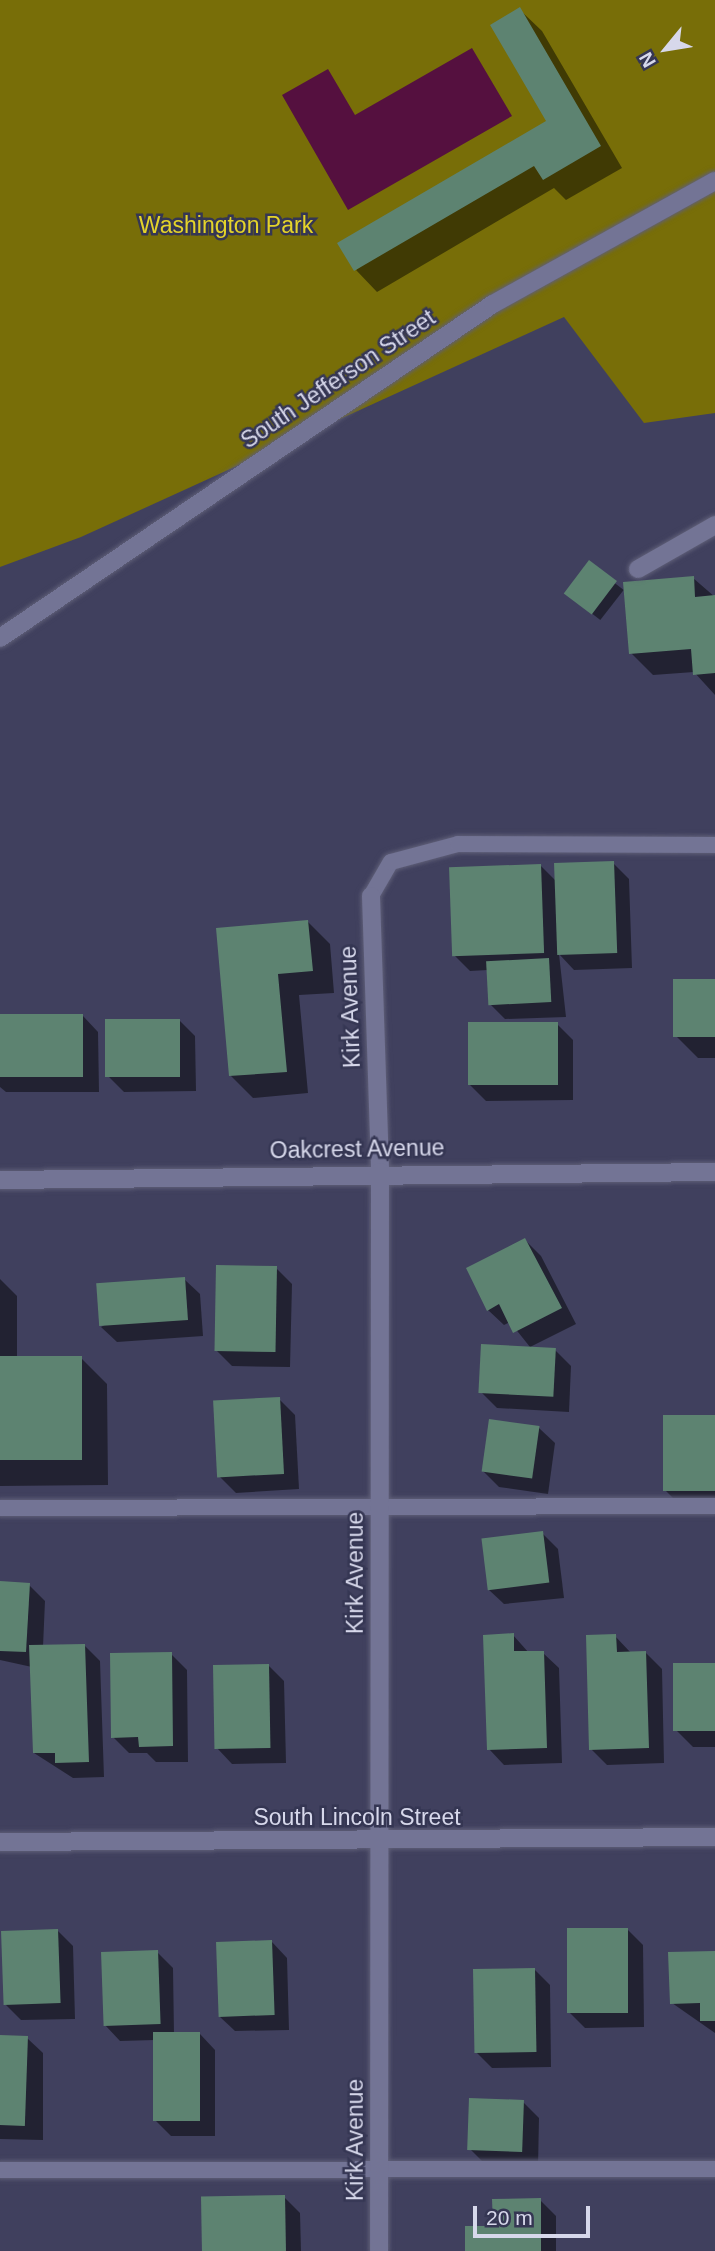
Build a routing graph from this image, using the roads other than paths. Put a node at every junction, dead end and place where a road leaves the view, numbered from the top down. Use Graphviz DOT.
graph roads {
  1 [pos="715,181"];
  2 [pos="715,525"];
  3 [pos="638,569"];
  4 [pos="0,638"];
  5 [pos="715,845"];
  6 [pos="371,896"];
  7 [pos="380,1172"];
  8 [pos="715,1172"];
  9 [pos="0,1180"];
  10 [pos="379,1506"];
  11 [pos="715,1506"];
  12 [pos="0,1508"];
  13 [pos="715,1837"];
  14 [pos="0,1842"];
  15 [pos="380,1843"];
  16 [pos="715,2169"];
  17 [pos="0,2170"];
  18 [pos="379,2171"];
  19 [pos="379,2251"];
  1 -- 4 [label="street, South Jefferson Street"];
  2 -- 3 [label="street"];
  5 -- 6 [label="lane"];
  6 -- 7 [label="street, Kirk Avenue"];
  7 -- 8 [label="street, Oakcrest Avenue"];
  7 -- 9 [label="street, Oakcrest Avenue"];
  7 -- 10 [label="street, Kirk Avenue"];
  10 -- 11 [label="lane"];
  10 -- 12 [label="lane"];
  10 -- 15 [label="street, Kirk Avenue"];
  13 -- 15 [label="street, South Lincoln Street"];
  14 -- 15 [label="street, South Lincoln Street"];
  15 -- 18 [label="street, Kirk Avenue"];
  16 -- 18 [label="lane"];
  17 -- 18 [label="lane"];
  18 -- 19 [label="street, Kirk Avenue"];
}
